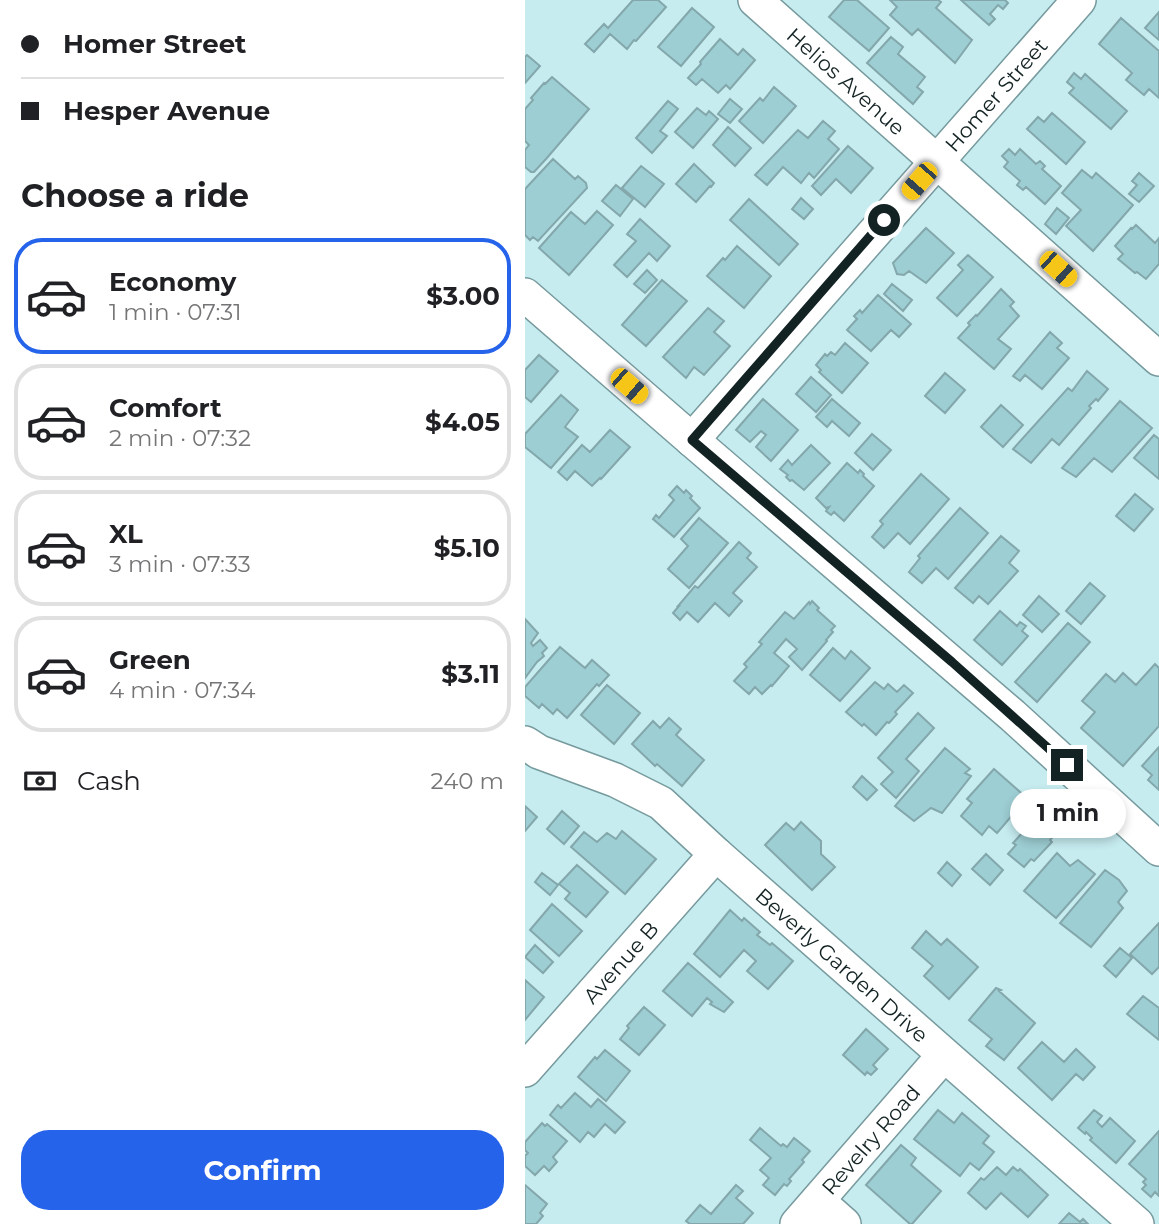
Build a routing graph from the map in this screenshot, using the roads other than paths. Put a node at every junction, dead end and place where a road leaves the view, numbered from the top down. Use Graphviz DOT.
graph roads {
  1 [pos="755,0"];
  2 [pos="1079,0"];
  3 [pos="936,161"];
  4 [pos="525,295"];
  5 [pos="1159,359"];
  6 [pos="692,440"];
  7 [pos="525,744"];
  8 [pos="1159,849"];
  9 [pos="716,854"];
  10 [pos="944,1055"];
  11 [pos="525,1070"];
  12 [pos="807,1212"];
  13 [pos="844,1224"];
  14 [pos="1137,1224"];
  1 -- 3 [label="street, Helios Avenue"];
  2 -- 3 [label="street, Homer Street"];
  3 -- 5 [label="street, Helios Avenue"];
  3 -- 6 [label="street, Homer Street"];
  4 -- 6 [label="street"];
  6 -- 8 [label="street"];
  7 -- 9 [label="street, Beverly Garden Drive"];
  9 -- 10 [label="street, Beverly Garden Drive"];
  9 -- 11 [label="street, Avenue B"];
  10 -- 12 [label="street, Revelry Road"];
  10 -- 14 [label="street, Beverly Garden Drive"];
  12 -- 13 [label="street"];
}
